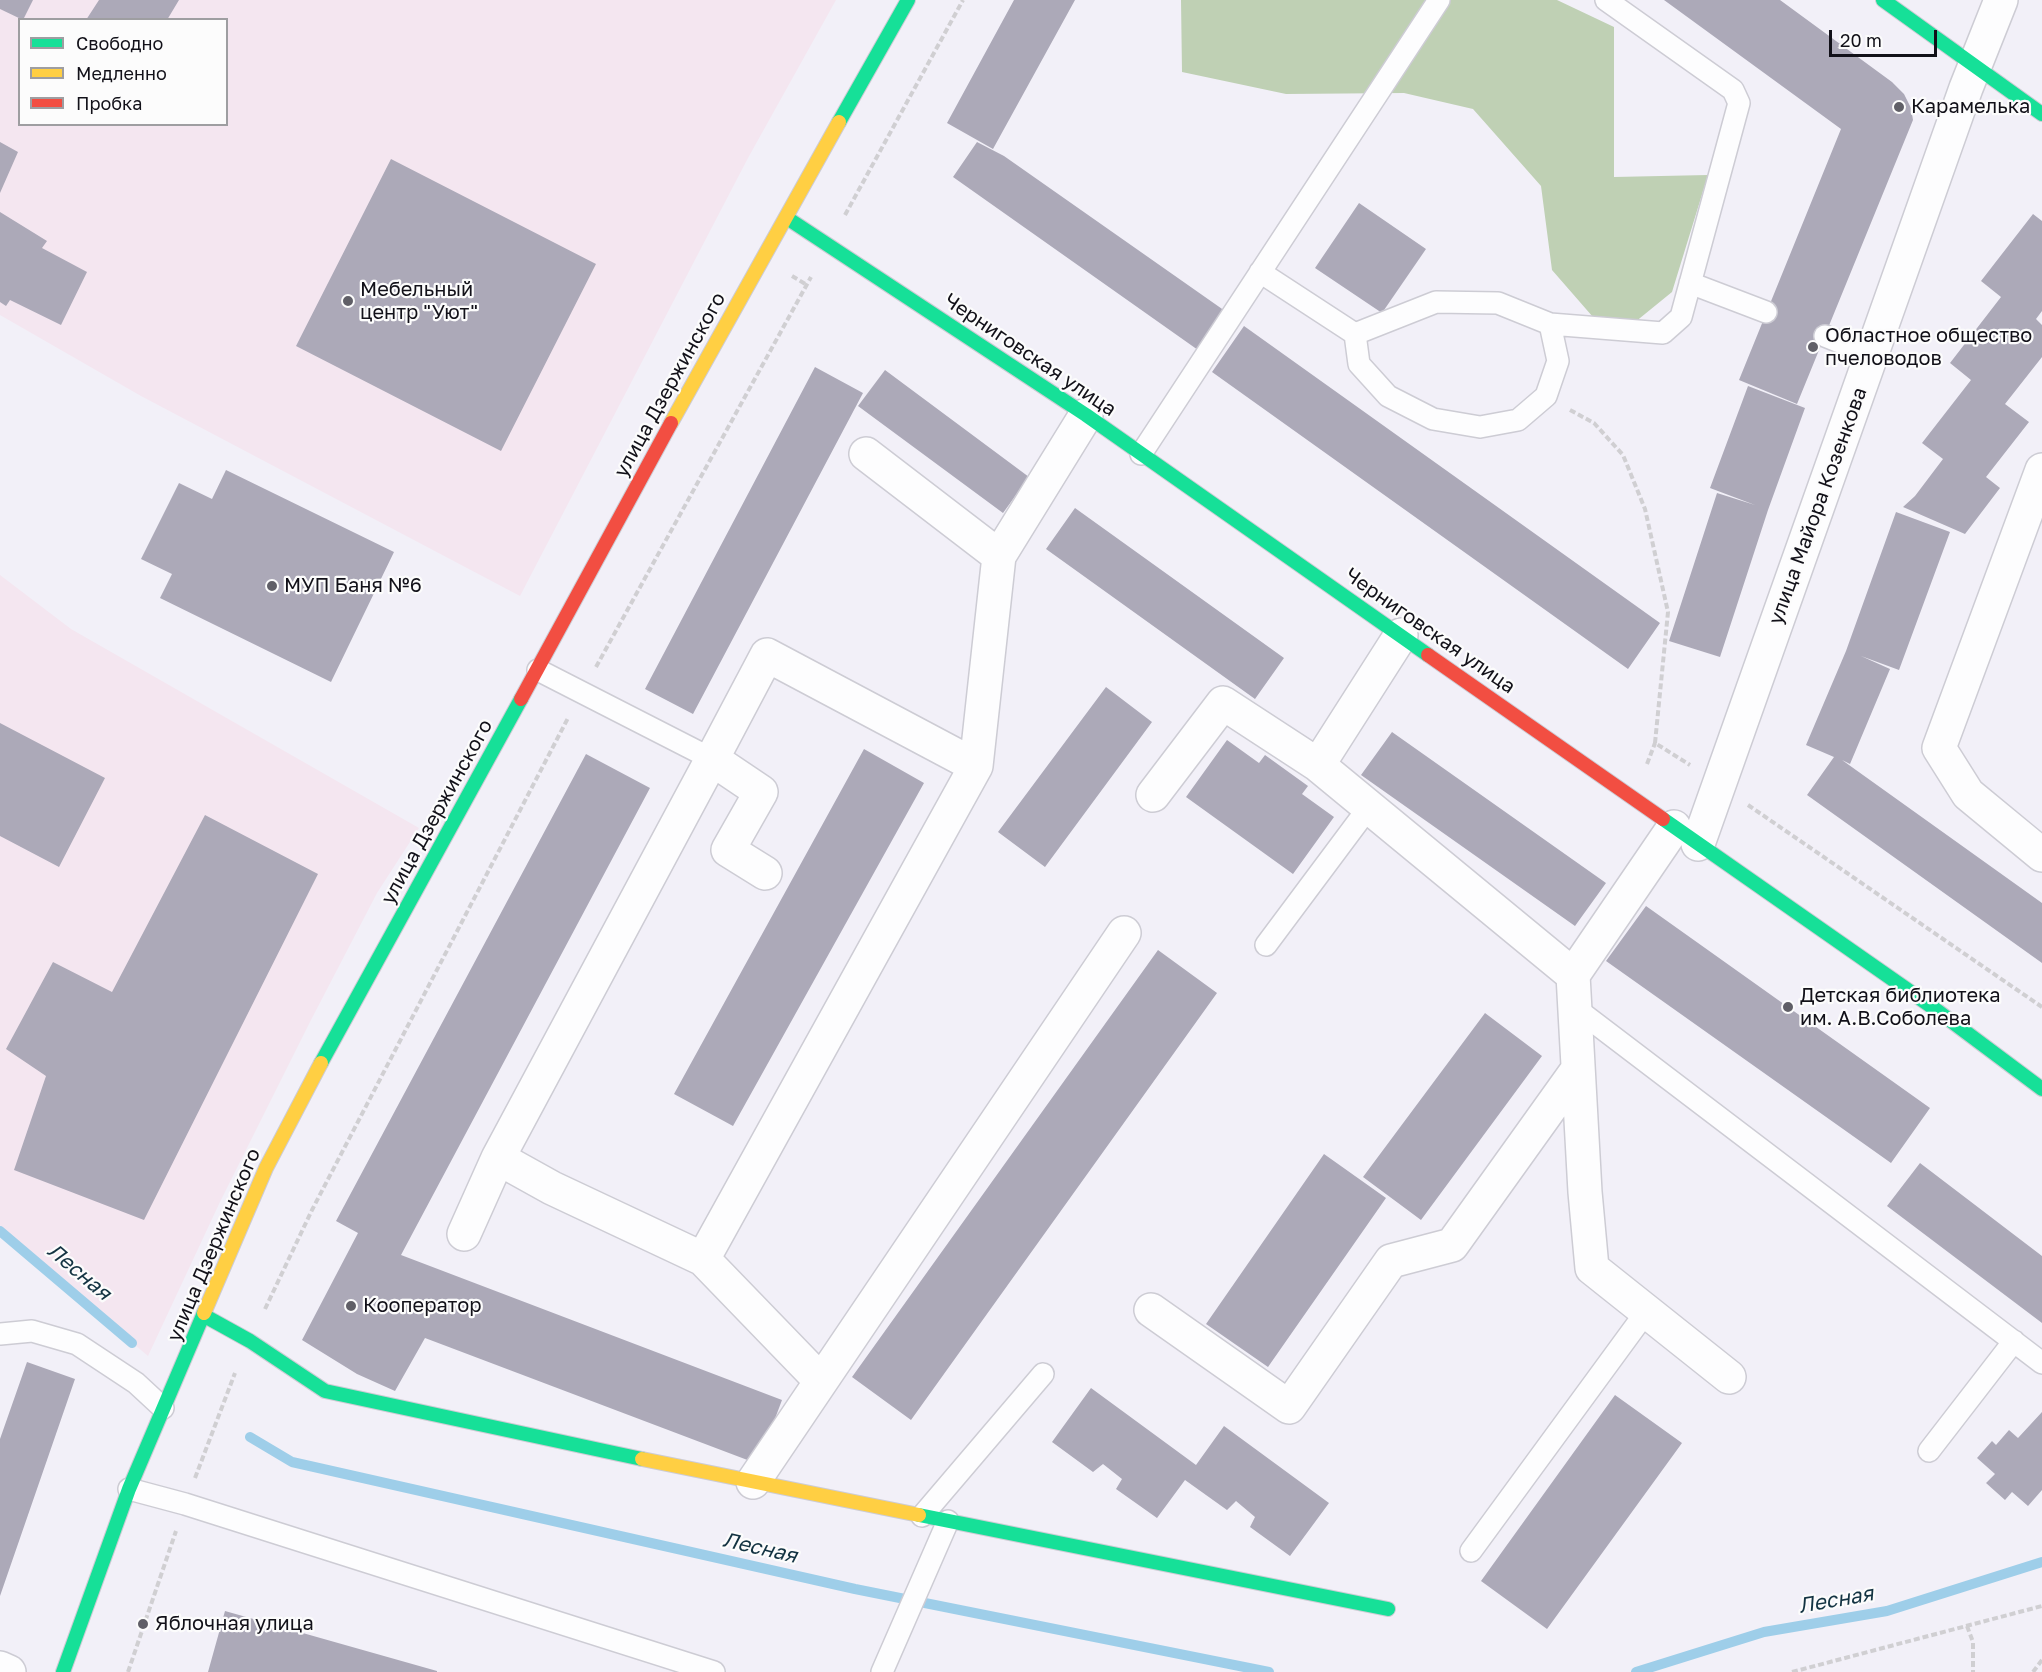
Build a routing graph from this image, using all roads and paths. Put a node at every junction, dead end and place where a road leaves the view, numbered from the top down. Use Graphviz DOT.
graph roads {
  1 [pos="908,0"];
  2 [pos="963,0"];
  3 [pos="1439,0"];
  4 [pos="1606,0"];
  5 [pos="1883,0"];
  6 [pos="2001,0"];
  7 [pos="1975,64"];
  8 [pos="2042,114"];
  9 [pos="787,218"];
  10 [pos="830,244"];
  11 [pos="1260,272"];
  12 [pos="1690,283"];
  13 [pos="1766,312"];
  14 [pos="1550,324"];
  15 [pos="1355,334"];
  16 [pos="1825,336"];
  17 [pos="1872,355"];
  18 [pos="1086,415"];
  19 [pos="866,454"];
  20 [pos="1141,454"];
  21 [pos="2042,470"];
  22 [pos="999,556"];
  23 [pos="1401,635"];
  24 [pos="538,670"];
  25 [pos="582,692"];
  26 [pos="712,759"];
  27 [pos="1318,765"];
  28 [pos="976,766"];
  29 [pos="1153,795"];
  30 [pos="1370,807"];
  31 [pos="1686,836"];
  32 [pos="2042,855"];
  33 [pos="765,873"];
  34 [pos="1124,933"];
  35 [pos="1266,945"];
  36 [pos="1573,975"];
  37 [pos="1574,1007"];
  38 [pos="1578,1070"];
  39 [pos="2042,1089"];
  40 [pos="498,1158"];
  41 [pos="464,1234"];
  42 [pos="703,1259"];
  43 [pos="1151,1310"];
  44 [pos="1646,1312"];
  45 [pos="204,1315"];
  46 [pos="0,1334"];
  47 [pos="249,1341"];
  48 [pos="2014,1341"];
  49 [pos="2042,1363"];
  50 [pos="1043,1374"];
  51 [pos="1730,1377"];
  52 [pos="821,1381"];
  53 [pos="163,1407"];
  54 [pos="1929,1451"];
  55 [pos="753,1482"];
  56 [pos="129,1490"];
  57 [pos="185,1504"];
  58 [pos="922,1516"];
  59 [pos="948,1521"];
  60 [pos="1472,1551"];
  61 [pos="2042,1606"];
  62 [pos="1388,1609"];
  63 [pos="1967,1626"];
  64 [pos="2042,1660"];
  65 [pos="1823,1664"];
  66 [pos="0,1668"];
  67 [pos="9,1672"];
  68 [pos="63,1672"];
  69 [pos="128,1672"];
  70 [pos="714,1672"];
  71 [pos="882,1672"];
  72 [pos="1792,1672"];
  73 [pos="1825,1672"];
  74 [pos="1973,1672"];
  75 [pos="2033,1672"];
  1 -- 9 [label="main road, улица Дзержинского"];
  2 -- 10 [label="path"];
  3 -- 11 [label="lane"];
  4 -- 12 [label="lane"];
  5 -- 7 [label="main road"];
  6 -- 7 [label="street, улица Майора Козенкова"];
  7 -- 8 [label="main road"];
  7 -- 17 [label="street, улица Майора Козенкова"];
  9 -- 10 [label="main road, Черниговская улица"];
  9 -- 24 [label="main road, улица Дзержинского"];
  10 -- 18 [label="main road, Черниговская улица"];
  10 -- 25 [label="path"];
  11 -- 15 [label="lane"];
  11 -- 20 [label="lane"];
  12 -- 13 [label="lane"];
  12 -- 14 [label="lane"];
  14 -- 15 [label="lane"];
  14 -- 15 [label="lane"];
  16 -- 17 [label="lane"];
  17 -- 31 [label="street, улица Майора Козенкова"];
  18 -- 20 [label="main road, Черниговская улица"];
  18 -- 22 [label="street"];
  19 -- 22 [label="street"];
  20 -- 23 [label="main road, Черниговская улица"];
  21 -- 32 [label="street"];
  22 -- 28 [label="street"];
  23 -- 27 [label="street"];
  23 -- 31 [label="main road, Черниговская улица"];
  24 -- 25 [label="lane"];
  24 -- 45 [label="main road, улица Дзержинского"];
  25 -- 26 [label="lane"];
  25 -- 47 [label="path"];
  26 -- 28 [label="street"];
  26 -- 33 [label="street"];
  26 -- 40 [label="street"];
  27 -- 29 [label="street"];
  27 -- 30 [label="street"];
  28 -- 42 [label="street"];
  30 -- 35 [label="lane"];
  30 -- 36 [label="street"];
  31 -- 36 [label="street, улица Майора Козенкова"];
  31 -- 39 [label="main road, Черниговская улица"];
  34 -- 52 [label="street"];
  36 -- 37 [label="street"];
  37 -- 38 [label="street"];
  37 -- 48 [label="lane"];
  38 -- 43 [label="street"];
  38 -- 44 [label="street"];
  40 -- 41 [label="street"];
  40 -- 42 [label="street"];
  42 -- 52 [label="street"];
  44 -- 51 [label="street"];
  44 -- 60 [label="lane"];
  45 -- 47 [label="main road"];
  45 -- 53 [label="main road, улица Дзержинского"];
  46 -- 53 [label="lane"];
  47 -- 55 [label="main road"];
  47 -- 57 [label="path"];
  48 -- 49 [label="lane"];
  48 -- 54 [label="lane"];
  50 -- 58 [label="lane"];
  52 -- 55 [label="street"];
  53 -- 56 [label="main road, улица Дзержинского"];
  55 -- 58 [label="main road"];
  56 -- 57 [label="lane"];
  56 -- 68 [label="main road, улица Дзержинского"];
  57 -- 69 [label="path"];
  57 -- 70 [label="lane"];
  58 -- 59 [label="main road"];
  59 -- 62 [label="main road"];
  59 -- 71 [label="lane"];
  61 -- 63 [label="path"];
  63 -- 65 [label="path"];
  63 -- 74 [label="path"];
  64 -- 75 [label="path"];
  65 -- 72 [label="path"];
  65 -- 73 [label="path"];
  66 -- 67 [label="street"];
}
